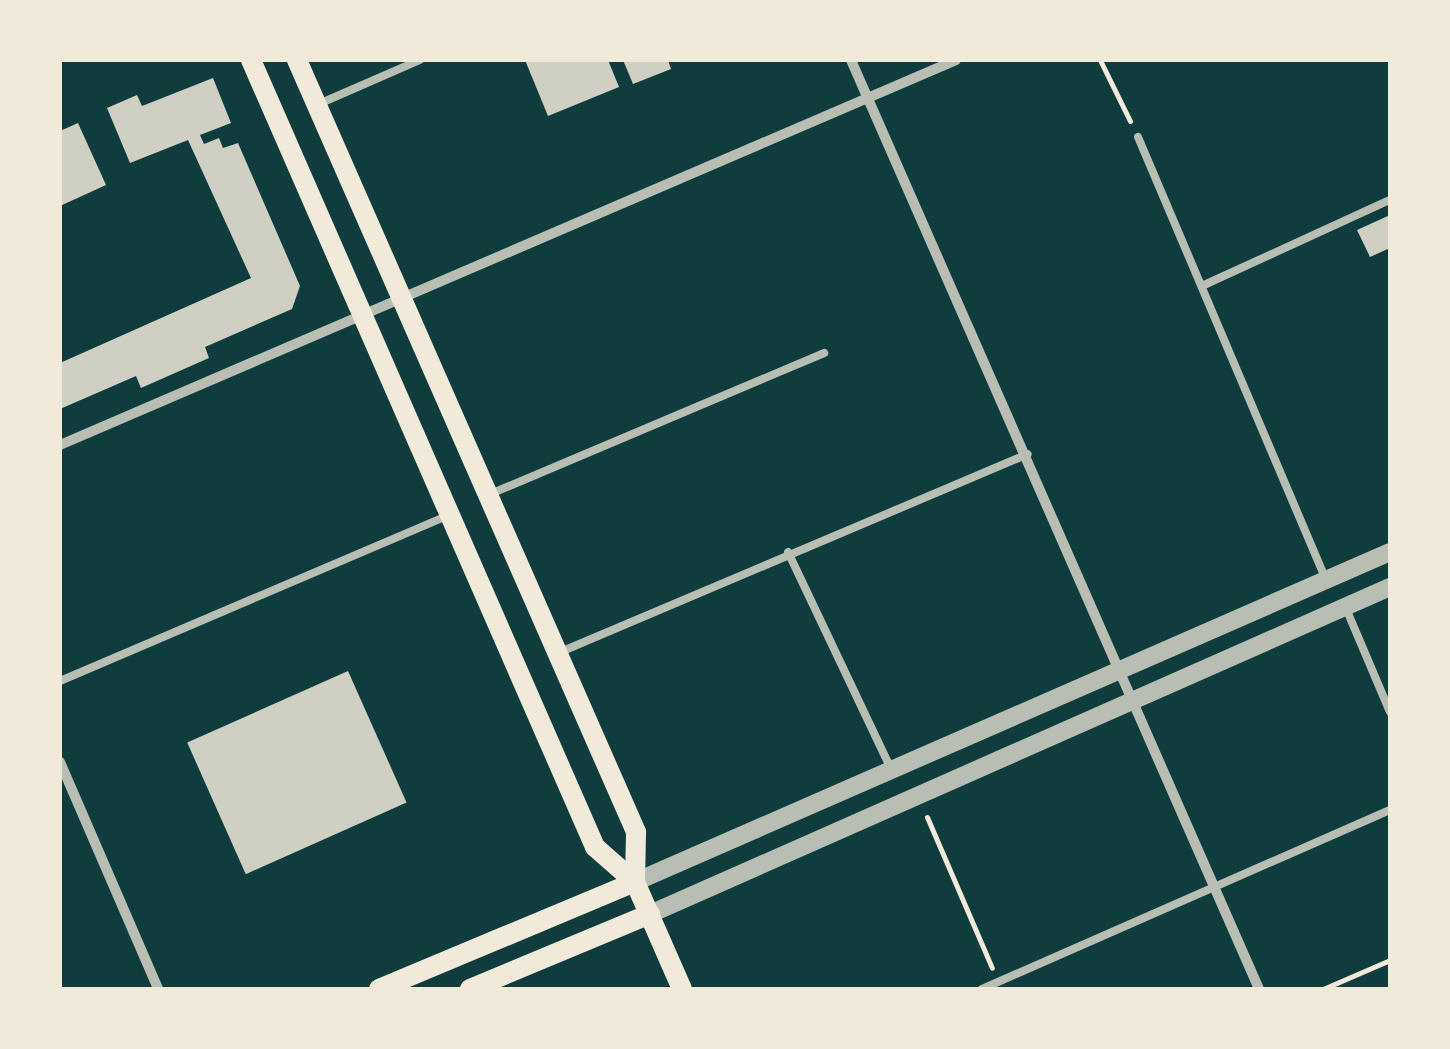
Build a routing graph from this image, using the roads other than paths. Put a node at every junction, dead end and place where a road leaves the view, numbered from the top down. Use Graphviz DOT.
graph roads {
  1 [pos="250,60"];
  2 [pos="297,60"];
  3 [pos="420,60"];
  4 [pos="851,60"];
  5 [pos="956,60"];
  6 [pos="868,97"];
  7 [pos="316,105"];
  8 [pos="1138,138"];
  9 [pos="1390,200"];
  10 [pos="1204,285"];
  11 [pos="400,301"];
  12 [pos="361,318"];
  13 [pos="824,353"];
  14 [pos="60,445"];
  15 [pos="1028,454"];
  16 [pos="488,495"];
  17 [pos="450,515"];
  18 [pos="788,552"];
  19 [pos="1390,552"];
  20 [pos="1326,580"];
  21 [pos="1390,587"];
  22 [pos="1345,606"];
  23 [pos="557,653"];
  24 [pos="1124,671"];
  25 [pos="60,681"];
  26 [pos="1133,698"];
  27 [pos="1390,712"];
  28 [pos="60,762"];
  29 [pos="892,770"];
  30 [pos="1390,810"];
  31 [pos="635,882"];
  32 [pos="1214,886"];
  33 [pos="650,914"];
  34 [pos="158,989"];
  35 [pos="379,989"];
  36 [pos="470,989"];
  37 [pos="682,989"];
  38 [pos="982,989"];
  39 [pos="1259,989"];
  1 -- 12 [label="main road"];
  2 -- 7 [label="main road"];
  3 -- 7 [label="lane"];
  4 -- 6 [label="street"];
  5 -- 6 [label="street"];
  6 -- 11 [label="street"];
  6 -- 15 [label="street"];
  7 -- 11 [label="main road"];
  8 -- 10 [label="lane"];
  9 -- 10 [label="lane"];
  10 -- 20 [label="lane"];
  11 -- 12 [label="street"];
  11 -- 16 [label="main road"];
  12 -- 14 [label="street"];
  12 -- 17 [label="main road"];
  13 -- 16 [label="lane"];
  15 -- 18 [label="lane"];
  15 -- 24 [label="street"];
  16 -- 23 [label="main road"];
  17 -- 25 [label="lane"];
  17 -- 31 [label="main road"];
  18 -- 23 [label="lane"];
  18 -- 29 [label="lane"];
  19 -- 20 [label="street"];
  20 -- 24 [label="street"];
  21 -- 22 [label="street"];
  22 -- 26 [label="street"];
  22 -- 27 [label="lane"];
  23 -- 31 [label="main road"];
  24 -- 26 [label="street"];
  24 -- 29 [label="street"];
  26 -- 32 [label="street"];
  26 -- 33 [label="street"];
  28 -- 34 [label="street"];
  29 -- 31 [label="street"];
  30 -- 32 [label="lane"];
  31 -- 33 [label="main road"];
  31 -- 35 [label="main road"];
  32 -- 38 [label="lane"];
  32 -- 39 [label="street"];
  33 -- 36 [label="main road"];
  33 -- 37 [label="main road"];
}
